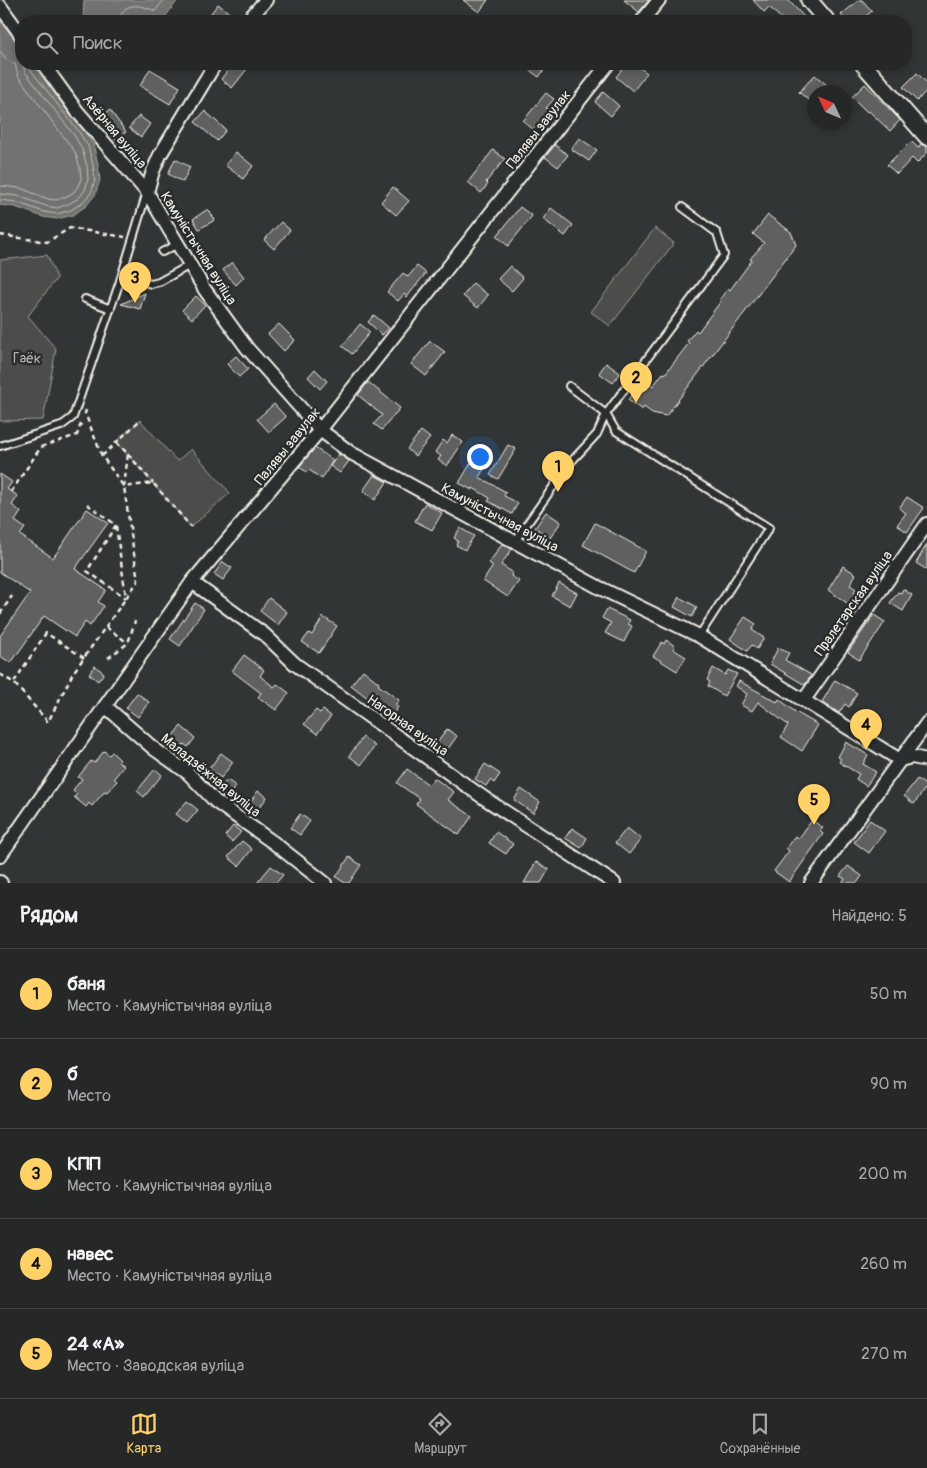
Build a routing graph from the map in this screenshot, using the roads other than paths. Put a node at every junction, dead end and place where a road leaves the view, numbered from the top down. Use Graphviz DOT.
graph roads {
  1 [pos="266,0"];
  2 [pos="659,0"];
  3 [pos="809,0"];
  4 [pos="0,6"];
  5 [pos="252,15"];
  6 [pos="647,15"];
  7 [pos="822,15"];
  8 [pos="15,27"];
  9 [pos="47,70"];
  10 [pos="211,70"];
  11 [pos="603,70"];
  12 [pos="868,70"];
  13 [pos="927,137"];
  14 [pos="147,192"];
  15 [pos="682,207"];
  16 [pos="178,244"];
  17 [pos="162,252"];
  18 [pos="190,265"];
  19 [pos="122,275"];
  20 [pos="85,299"];
  21 [pos="111,308"];
  22 [pos="569,386"];
  23 [pos="606,414"];
  24 [pos="320,430"];
  25 [pos="0,446"];
  26 [pos="927,524"];
  27 [pos="515,541"];
  28 [pos="192,582"];
  29 [pos="699,636"];
  30 [pos="804,700"];
  31 [pos="105,706"];
  32 [pos="927,723"];
  33 [pos="900,760"];
  34 [pos="927,760"];
  35 [pos="0,856"];
  36 [pos="325,883"];
  37 [pos="614,883"];
  38 [pos="811,883"];
  1 -- 5 [label="street"];
  2 -- 6 [label="street"];
  3 -- 7 [label="street"];
  4 -- 8 [label="street"];
  9 -- 14 [label="street, Азёрная вуліца"];
  10 -- 14 [label="street"];
  11 -- 24 [label="street, Палявы завулак"];
  12 -- 13 [label="street"];
  14 -- 16 [label="street, Камуністычная вуліца"];
  14 -- 19 [label="lane"];
  15 -- 23 [label="lane"];
  16 -- 17 [label="lane"];
  16 -- 18 [label="street, Камуністычная вуліца"];
  18 -- 19 [label="lane"];
  18 -- 24 [label="street, Камуністычная вуліца"];
  19 -- 21 [label="lane"];
  20 -- 21 [label="lane"];
  21 -- 25 [label="lane"];
  22 -- 23 [label="lane"];
  23 -- 27 [label="lane"];
  23 -- 29 [label="lane"];
  24 -- 27 [label="street, Камуністычная вуліца"];
  24 -- 28 [label="street, Палявы завулак"];
  26 -- 30 [label="street, Пралетарская вуліца"];
  27 -- 29 [label="street, Камуністычная вуліца"];
  28 -- 31 [label="street, Палявы завулак"];
  28 -- 37 [label="street, Нагорная вуліца"];
  29 -- 30 [label="street, Камуністычная вуліца"];
  30 -- 33 [label="street, Камуністычная вуліца"];
  31 -- 35 [label="street, Палявы завулак"];
  31 -- 36 [label="street, Маладзёжная вуліца"];
  32 -- 33 [label="street"];
  33 -- 34 [label="street"];
  33 -- 38 [label="street"];
}
